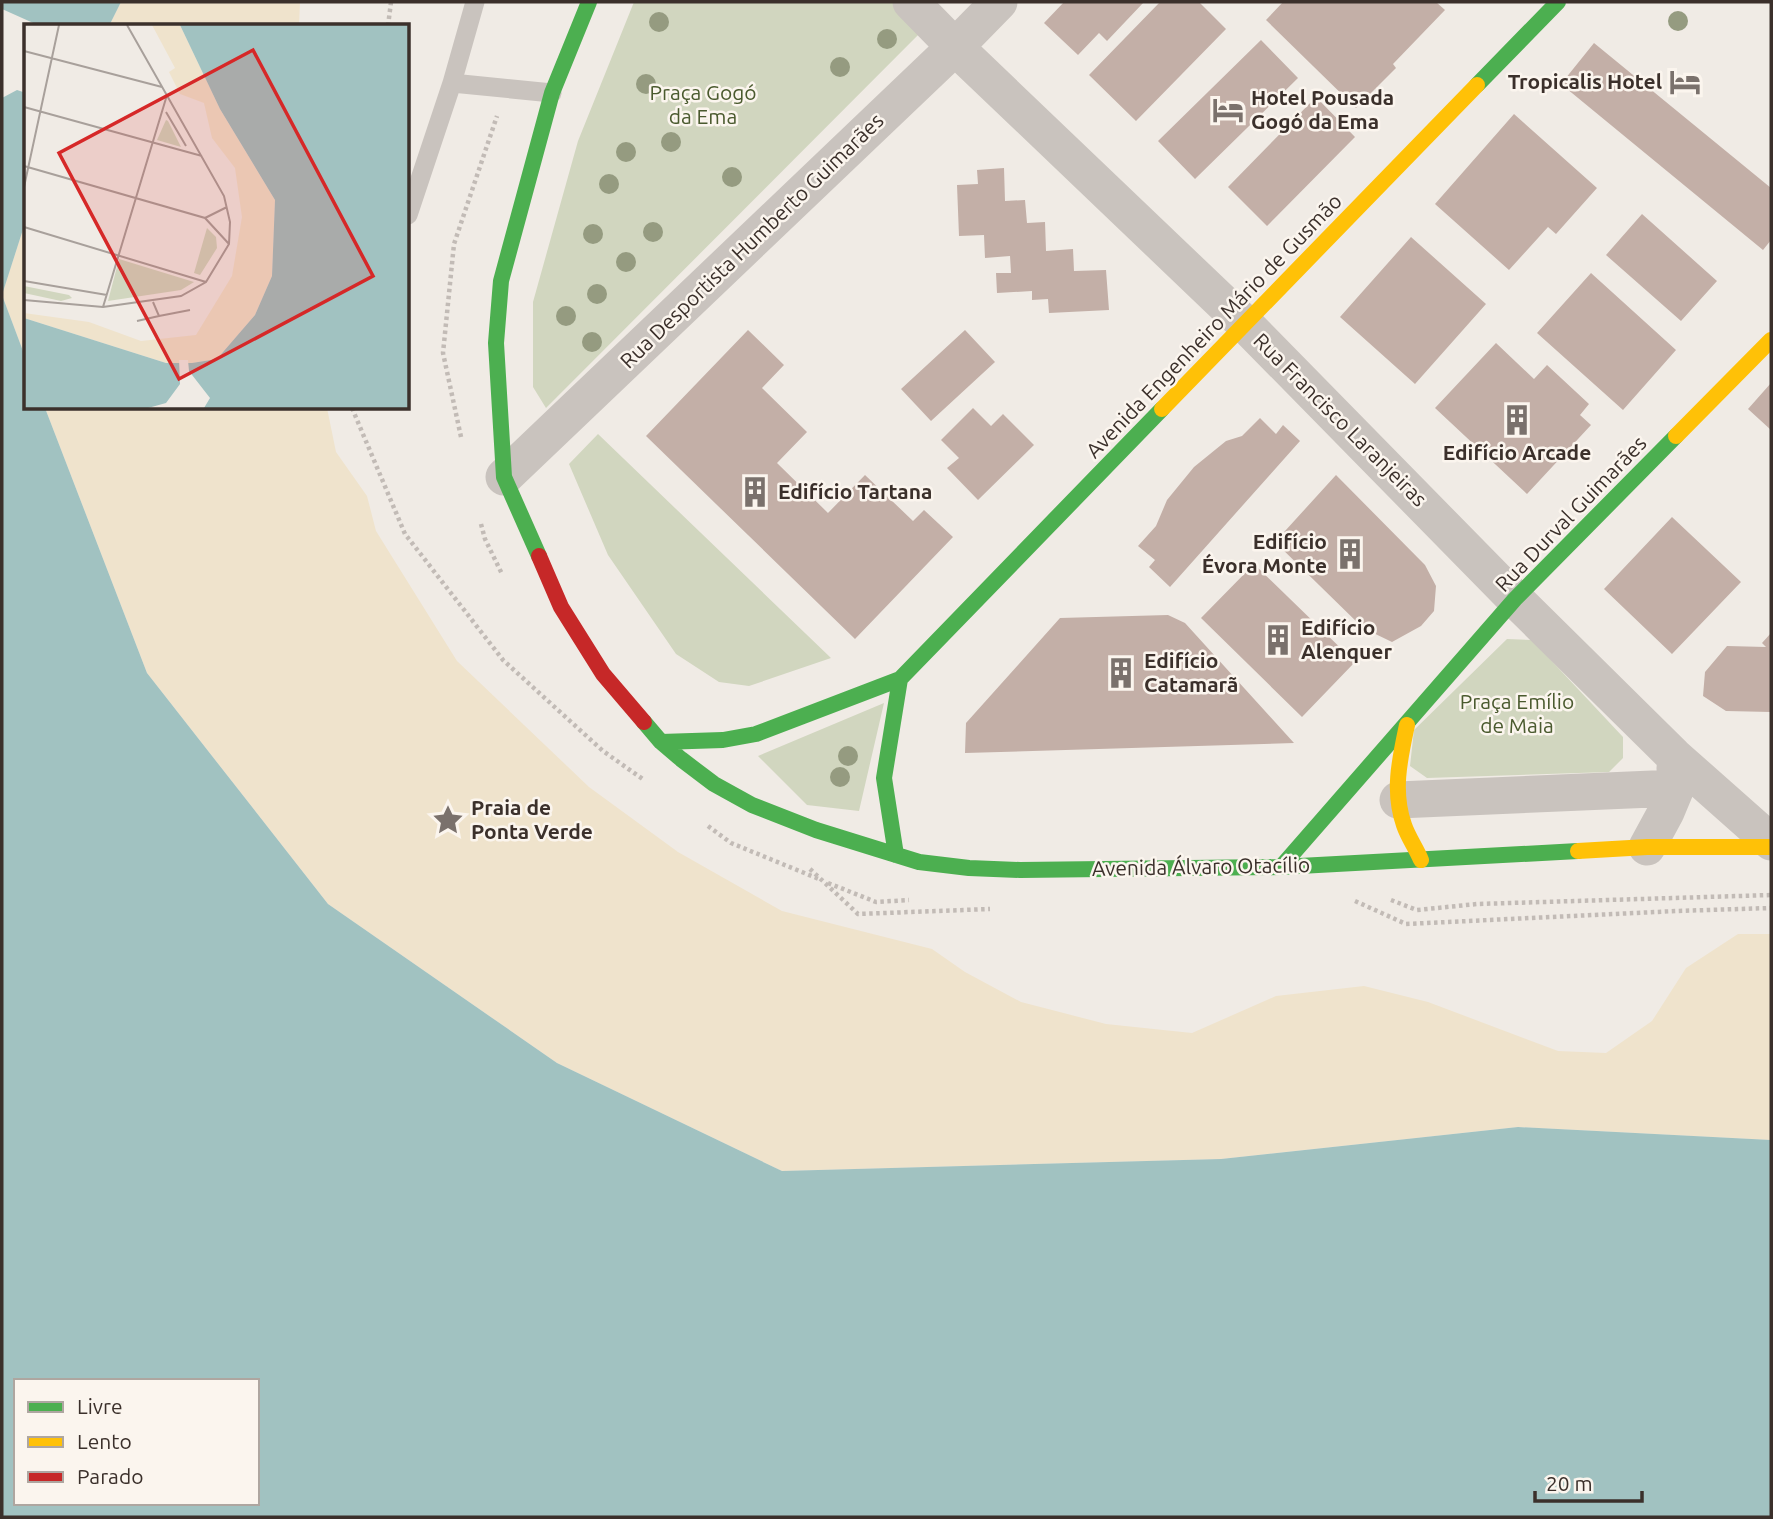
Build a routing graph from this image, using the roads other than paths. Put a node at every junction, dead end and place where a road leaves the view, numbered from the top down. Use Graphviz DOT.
graph roads {
  1 [pos="475,2"];
  2 [pos="589,2"];
  3 [pos="911,2"];
  4 [pos="999,2"];
  5 [pos="1558,2"];
  6 [pos="955,47"];
  7 [pos="452,83"];
  8 [pos="552,93"];
  9 [pos="410,209"];
  10 [pos="1245,324"];
  11 [pos="1771,340"];
  12 [pos="504,477"];
  13 [pos="1516,599"];
  14 [pos="900,679"];
  15 [pos="1407,723"];
  16 [pos="661,742"];
  17 [pos="1675,772"];
  18 [pos="1398,800"];
  19 [pos="1771,845"];
  20 [pos="1647,847"];
  21 [pos="896,855"];
  22 [pos="1421,860"];
  23 [pos="1281,867"];
  1 -- 7 [label="lane"];
  2 -- 8 [label="street"];
  3 -- 6 [label="street, Rua Francisco Laranjeiras"];
  4 -- 6 [label="street, Rua Desportista Humberto Guimarães"];
  5 -- 10 [label="street, Avenida Engenheiro Mário de Gusmão"];
  6 -- 10 [label="street, Rua Francisco Laranjeiras"];
  6 -- 12 [label="street, Rua Desportista Humberto Guimarães"];
  7 -- 8 [label="lane"];
  7 -- 9 [label="lane"];
  8 -- 12 [label="street"];
  10 -- 13 [label="street, Rua Francisco Laranjeiras"];
  10 -- 14 [label="street, Avenida Engenheiro Mário de Gusmão"];
  11 -- 13 [label="street, Rua Durval Guimarães"];
  12 -- 16 [label="street, Avenida Álvaro Otacílio"];
  13 -- 15 [label="street, Rua Durval Guimarães"];
  13 -- 17 [label="street, Rua Francisco Laranjeiras"];
  14 -- 16 [label="street, Avenida Engenheiro Mário de Gusmão"];
  14 -- 21 [label="street"];
  15 -- 18 [label="street, Rua Durval Guimarães"];
  15 -- 23 [label="street, Rua Durval Guimarães"];
  16 -- 21 [label="street, Avenida Álvaro Otacílio"];
  17 -- 18 [label="street"];
  17 -- 19 [label="street, Rua Francisco Laranjeiras"];
  17 -- 20 [label="street"];
  18 -- 22 [label="street, Rua Durval Guimarães"];
  19 -- 20 [label="street, Avenida Álvaro Otacílio"];
  20 -- 22 [label="street, Avenida Álvaro Otacílio"];
  21 -- 23 [label="street, Avenida Álvaro Otacílio"];
  22 -- 23 [label="street, Avenida Álvaro Otacílio"];
}
